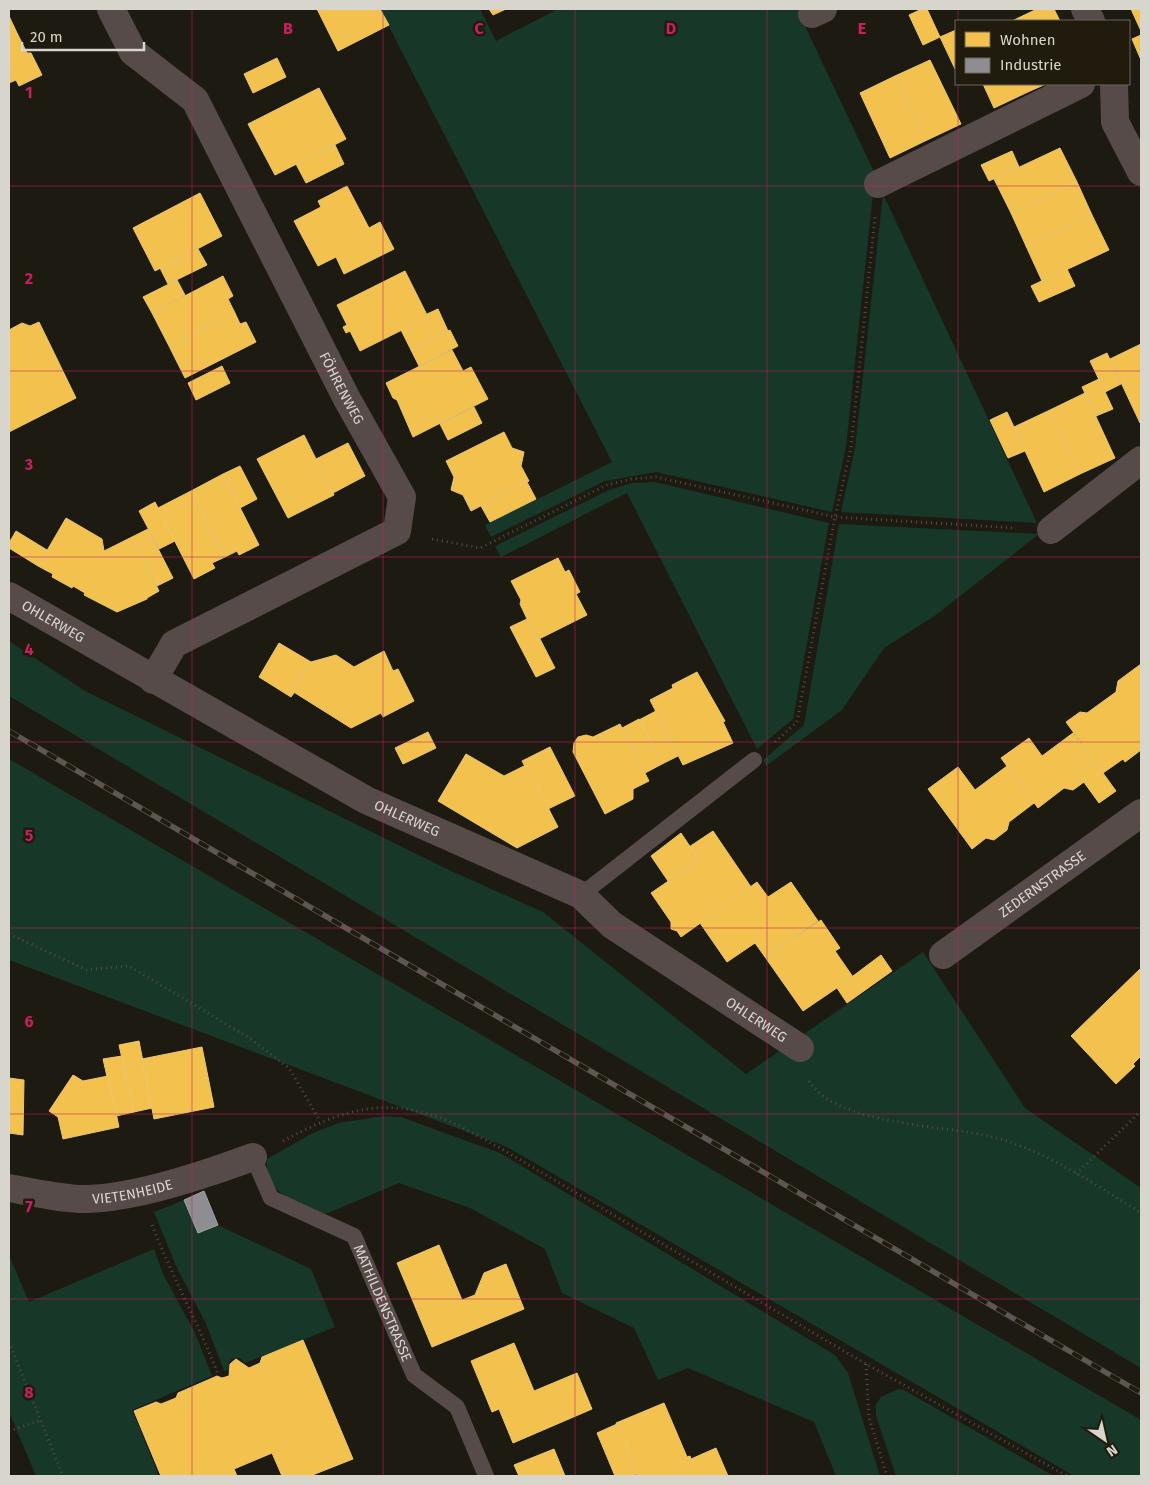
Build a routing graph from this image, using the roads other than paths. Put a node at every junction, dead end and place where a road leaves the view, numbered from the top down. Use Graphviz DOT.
graph roads {
  1 [pos="111,9"];
  2 [pos="1079,85"];
  3 [pos="1114,85"];
  4 [pos="1141,172"];
  5 [pos="878,184"];
  6 [pos="1141,460"];
  7 [pos="1051,530"];
  8 [pos="9,596"];
  9 [pos="153,680"];
  10 [pos="754,760"];
  11 [pos="1141,813"];
  12 [pos="581,895"];
  13 [pos="943,955"];
  14 [pos="800,1048"];
  15 [pos="253,1157"];
  16 [pos="9,1188"];
  17 [pos="486,1476"];
  1 -- 9 [label="street, FÖHRENWEG"];
  2 -- 5 [label="street"];
  3 -- 4 [label="street"];
  6 -- 7 [label="street"];
  8 -- 9 [label="street, OHLERWEG"];
  9 -- 12 [label="street, OHLERWEG"];
  10 -- 12 [label="lane"];
  11 -- 13 [label="street, ZEDERNSTRASSE"];
  12 -- 14 [label="street, OHLERWEG"];
  15 -- 16 [label="street, VIETENHEIDE"];
  15 -- 17 [label="lane, MATHILDENSTRASSE"];
}
